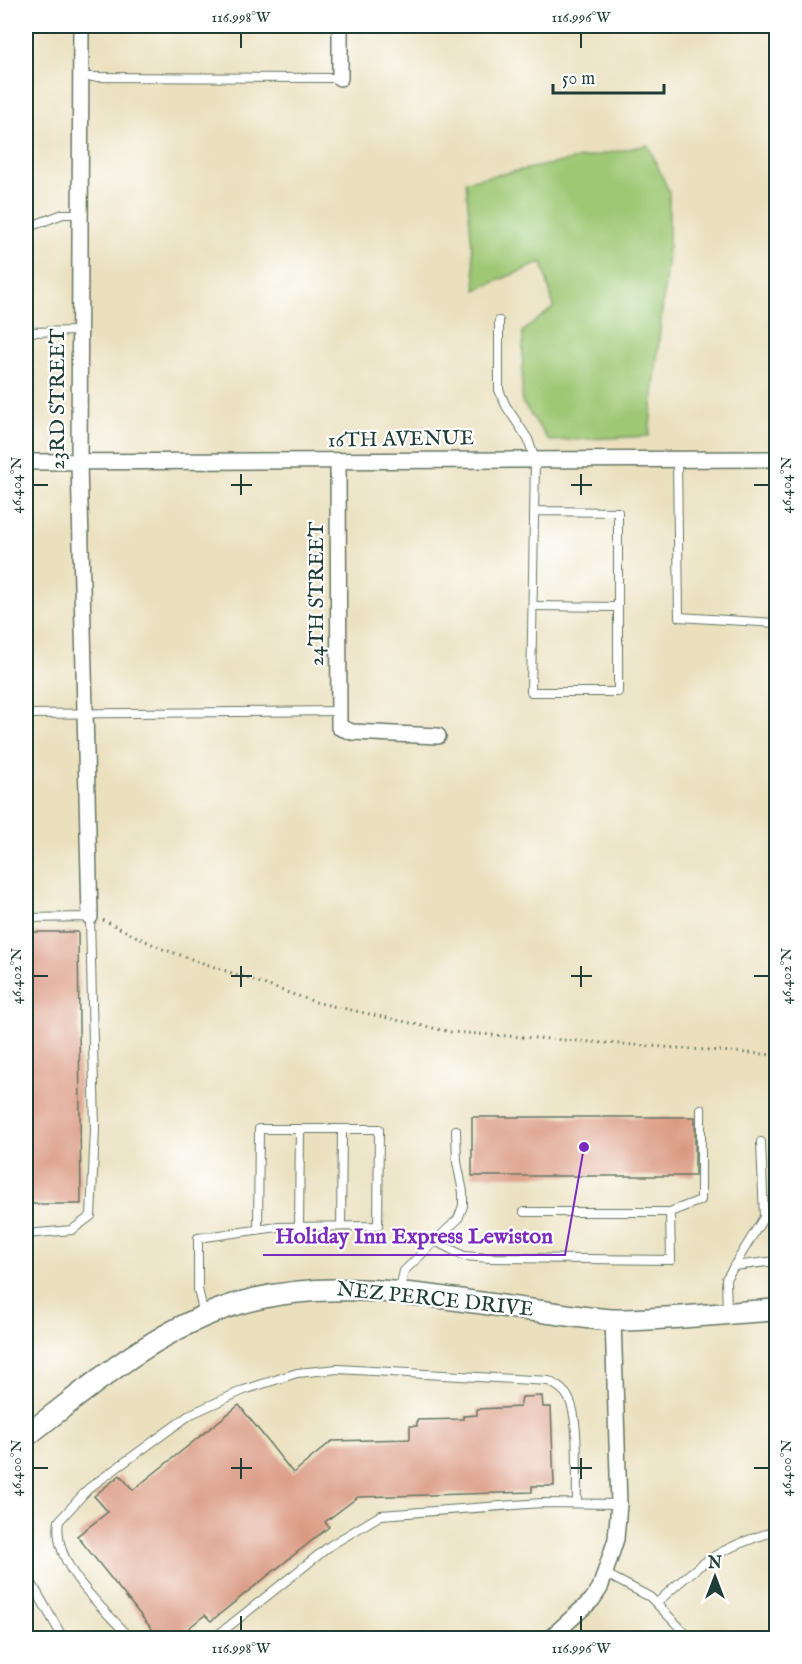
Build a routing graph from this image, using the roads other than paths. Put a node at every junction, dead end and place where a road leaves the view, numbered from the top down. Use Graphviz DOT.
graph roads {
  1 [pos="81,26"];
  2 [pos="340,26"];
  3 [pos="80,77"];
  4 [pos="340,78"];
  5 [pos="80,214"];
  6 [pos="26,228"];
  7 [pos="499,321"];
  8 [pos="79,331"];
  9 [pos="26,332"];
  10 [pos="535,459"];
  11 [pos="677,459"];
  12 [pos="777,459"];
  13 [pos="26,462"];
  14 [pos="79,462"];
  15 [pos="338,462"];
  16 [pos="534,511"];
  17 [pos="533,606"];
  18 [pos="618,607"];
  19 [pos="775,623"];
  20 [pos="339,711"];
  21 [pos="84,713"];
  22 [pos="26,714"];
  23 [pos="438,736"];
  24 [pos="90,917"];
  25 [pos="26,918"];
  26 [pos="701,1109"];
  27 [pos="300,1129"];
  28 [pos="342,1129"];
  29 [pos="456,1130"];
  30 [pos="761,1142"];
  31 [pos="524,1212"];
  32 [pos="670,1212"];
  33 [pos="777,1216"];
  34 [pos="764,1217"];
  35 [pos="341,1226"];
  36 [pos="299,1227"];
  37 [pos="258,1230"];
  38 [pos="26,1234"];
  39 [pos="435,1241"];
  40 [pos="777,1262"];
  41 [pos="734,1266"];
  42 [pos="399,1294"];
  43 [pos="777,1310"];
  44 [pos="727,1313"];
  45 [pos="204,1316"];
  46 [pos="613,1320"];
  47 [pos="26,1436"];
  48 [pos="577,1502"];
  49 [pos="619,1504"];
  50 [pos="777,1531"];
  51 [pos="26,1572"];
  52 [pos="606,1574"];
  53 [pos="657,1603"];
  54 [pos="63,1638"];
  55 [pos="130,1638"];
  56 [pos="214,1638"];
  57 [pos="550,1638"];
  58 [pos="690,1638"];
  1 -- 3 [label="street, 23RD STREET"];
  2 -- 4 [label="street"];
  3 -- 4 [label="lane"];
  3 -- 5 [label="street, 23RD STREET"];
  5 -- 6 [label="lane"];
  5 -- 8 [label="street, 23RD STREET"];
  7 -- 10 [label="lane"];
  8 -- 9 [label="lane"];
  8 -- 14 [label="street, 23RD STREET"];
  10 -- 11 [label="street, 16TH AVENUE"];
  10 -- 15 [label="street, 16TH AVENUE"];
  10 -- 16 [label="lane"];
  11 -- 12 [label="street, 16TH AVENUE"];
  11 -- 19 [label="lane"];
  13 -- 14 [label="street, 16TH AVENUE"];
  14 -- 15 [label="street, 16TH AVENUE"];
  14 -- 21 [label="street, 23RD STREET"];
  15 -- 20 [label="street, 24TH STREET"];
  16 -- 17 [label="lane"];
  16 -- 18 [label="lane"];
  17 -- 18 [label="lane"];
  17 -- 18 [label="lane"];
  20 -- 21 [label="lane"];
  20 -- 23 [label="street, 24TH STREET"];
  21 -- 22 [label="lane"];
  21 -- 24 [label="street, 23RD STREET"];
  24 -- 25 [label="lane"];
  24 -- 38 [label="lane"];
  26 -- 32 [label="lane"];
  27 -- 28 [label="lane"];
  27 -- 36 [label="lane"];
  27 -- 37 [label="lane"];
  28 -- 35 [label="lane"];
  28 -- 35 [label="lane"];
  29 -- 39 [label="lane"];
  30 -- 34 [label="lane"];
  31 -- 32 [label="lane"];
  32 -- 39 [label="lane"];
  33 -- 34 [label="lane"];
  34 -- 41 [label="lane"];
  35 -- 36 [label="lane"];
  36 -- 37 [label="lane"];
  37 -- 45 [label="lane"];
  39 -- 42 [label="lane"];
  40 -- 41 [label="lane"];
  41 -- 44 [label="lane"];
  42 -- 45 [label="street, NEZ PERCE DRIVE"];
  42 -- 46 [label="street, NEZ PERCE DRIVE"];
  43 -- 44 [label="street, NEZ PERCE DRIVE"];
  44 -- 46 [label="street, NEZ PERCE DRIVE"];
  45 -- 47 [label="street, NEZ PERCE DRIVE"];
  46 -- 49 [label="street"];
  48 -- 49 [label="lane"];
  48 -- 55 [label="lane"];
  48 -- 56 [label="lane"];
  49 -- 52 [label="street"];
  50 -- 53 [label="lane"];
  51 -- 54 [label="lane"];
  52 -- 53 [label="lane"];
  52 -- 57 [label="street"];
  53 -- 58 [label="lane"];
}
